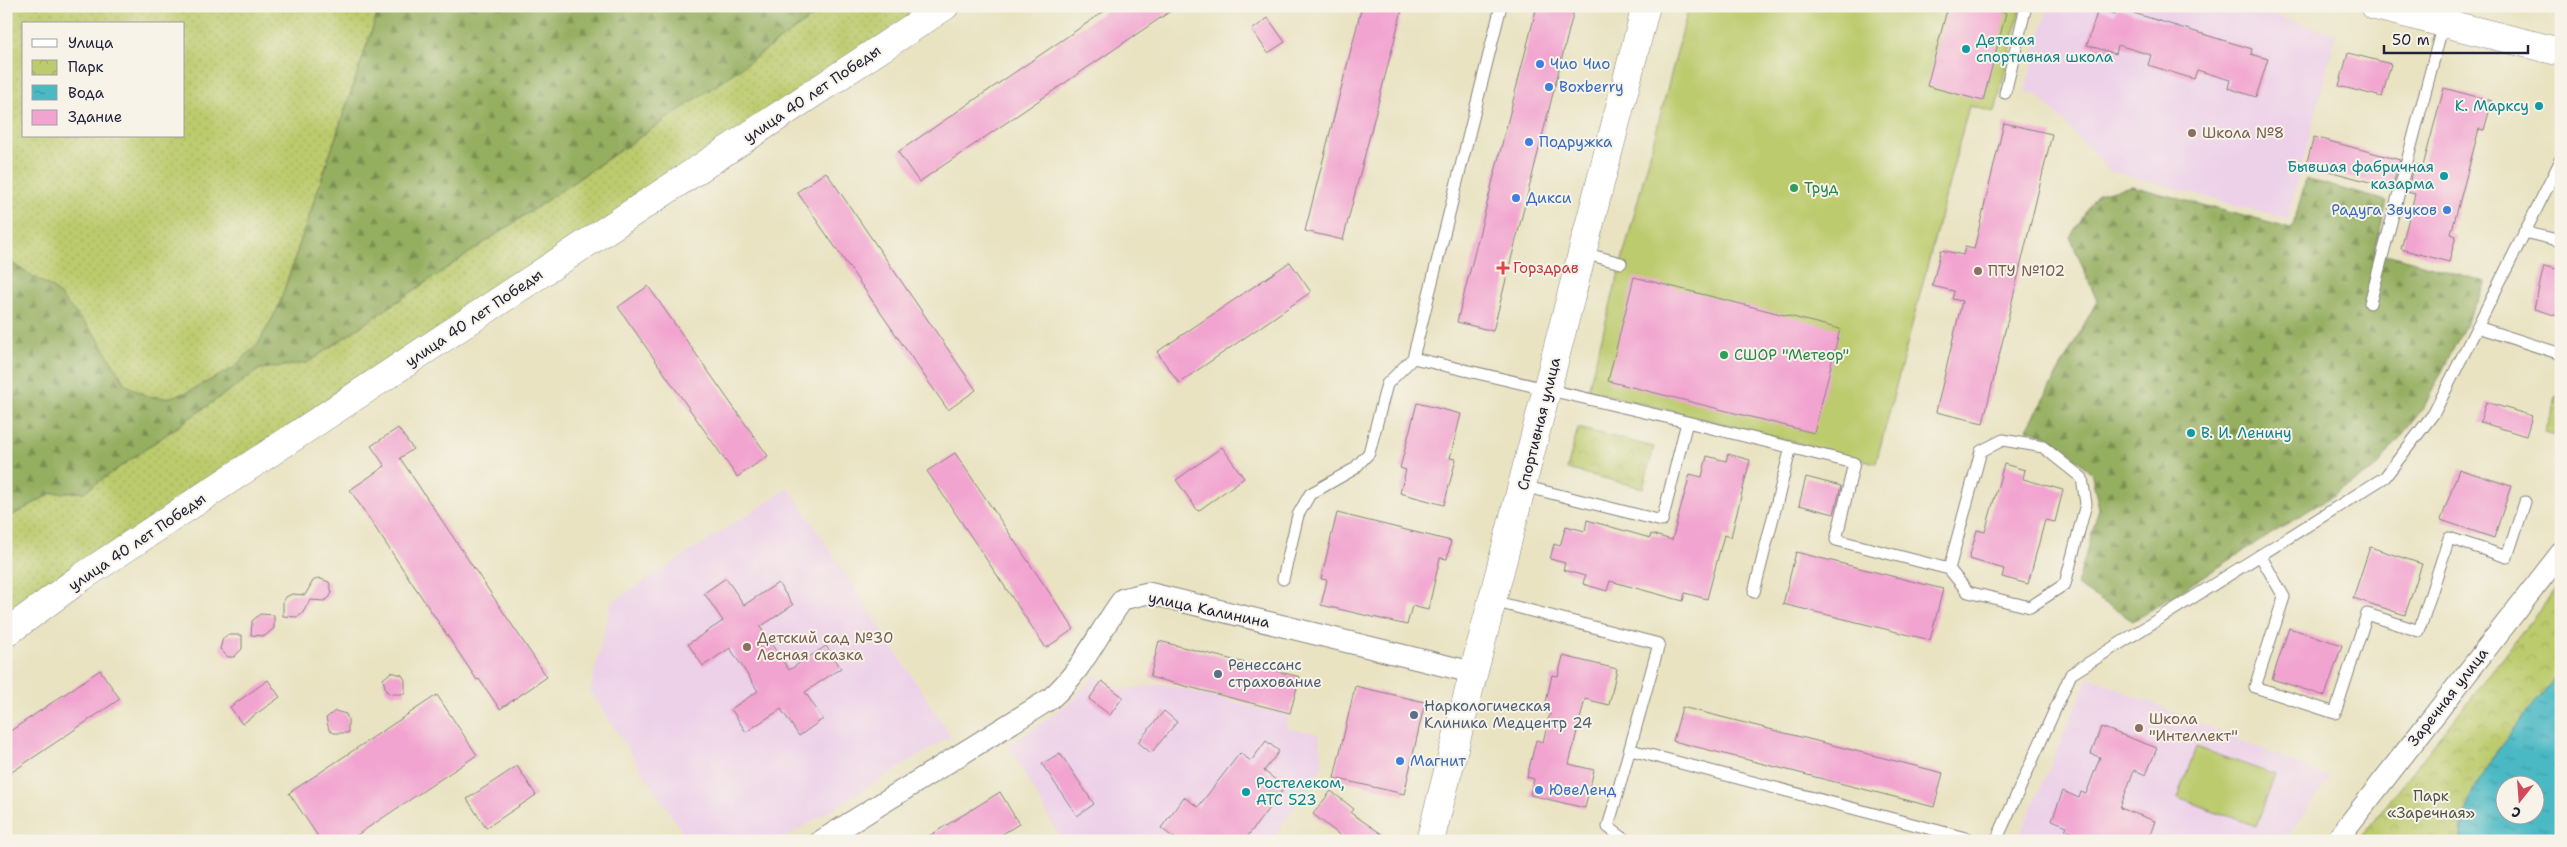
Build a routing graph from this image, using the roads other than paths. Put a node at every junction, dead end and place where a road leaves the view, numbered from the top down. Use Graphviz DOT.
graph roads {
  1 [pos="945,6"];
  2 [pos="1501,6"];
  3 [pos="1646,6"];
  4 [pos="2026,6"];
  5 [pos="2374,6"];
  6 [pos="2444,24"];
  7 [pos="2561,52"];
  8 [pos="2005,93"];
  9 [pos="2561,160"];
  10 [pos="2524,232"];
  11 [pos="2561,241"];
  12 [pos="1583,253"];
  13 [pos="1621,263"];
  14 [pos="2370,304"];
  15 [pos="2476,327"];
  16 [pos="2561,354"];
  17 [pos="1413,358"];
  18 [pos="1548,390"];
  19 [pos="1687,422"];
  20 [pos="1791,447"];
  21 [pos="1523,486"];
  22 [pos="2525,502"];
  23 [pos="2561,553"];
  24 [pos="2260,555"];
  25 [pos="1949,569"];
  26 [pos="1283,579"];
  27 [pos="1754,592"];
  28 [pos="1493,601"];
  29 [pos="6,633"];
  30 [pos="1474,673"];
  31 [pos="1631,750"];
  32 [pos="821,841"];
  33 [pos="1430,841"];
  34 [pos="1627,841"];
  35 [pos="1977,841"];
  36 [pos="1996,841"];
  37 [pos="2336,841"];
  1 -- 29 [label="street, улица 40 лет Победы"];
  2 -- 17 [label="lane"];
  3 -- 12 [label="street, Спортивная улица"];
  4 -- 8 [label="lane"];
  5 -- 6 [label="street"];
  6 -- 7 [label="street"];
  6 -- 14 [label="lane"];
  9 -- 10 [label="lane"];
  10 -- 11 [label="lane"];
  10 -- 15 [label="lane"];
  12 -- 13 [label="lane"];
  12 -- 18 [label="street, Спортивная улица"];
  15 -- 16 [label="lane"];
  15 -- 24 [label="lane"];
  17 -- 18 [label="lane"];
  17 -- 26 [label="lane"];
  18 -- 19 [label="lane"];
  18 -- 21 [label="street, Спортивная улица"];
  19 -- 20 [label="lane"];
  19 -- 21 [label="lane"];
  20 -- 25 [label="lane"];
  20 -- 27 [label="lane"];
  21 -- 28 [label="street, Спортивная улица"];
  22 -- 24 [label="lane"];
  23 -- 37 [label="street, Заречная улица"];
  24 -- 36 [label="lane"];
  25 -- 25 [label="lane"];
  28 -- 30 [label="street, Спортивная улица"];
  28 -- 31 [label="lane"];
  30 -- 32 [label="street, улица Калинина"];
  30 -- 33 [label="street, Спортивная улица"];
  31 -- 34 [label="lane"];
  31 -- 35 [label="lane"];
}
